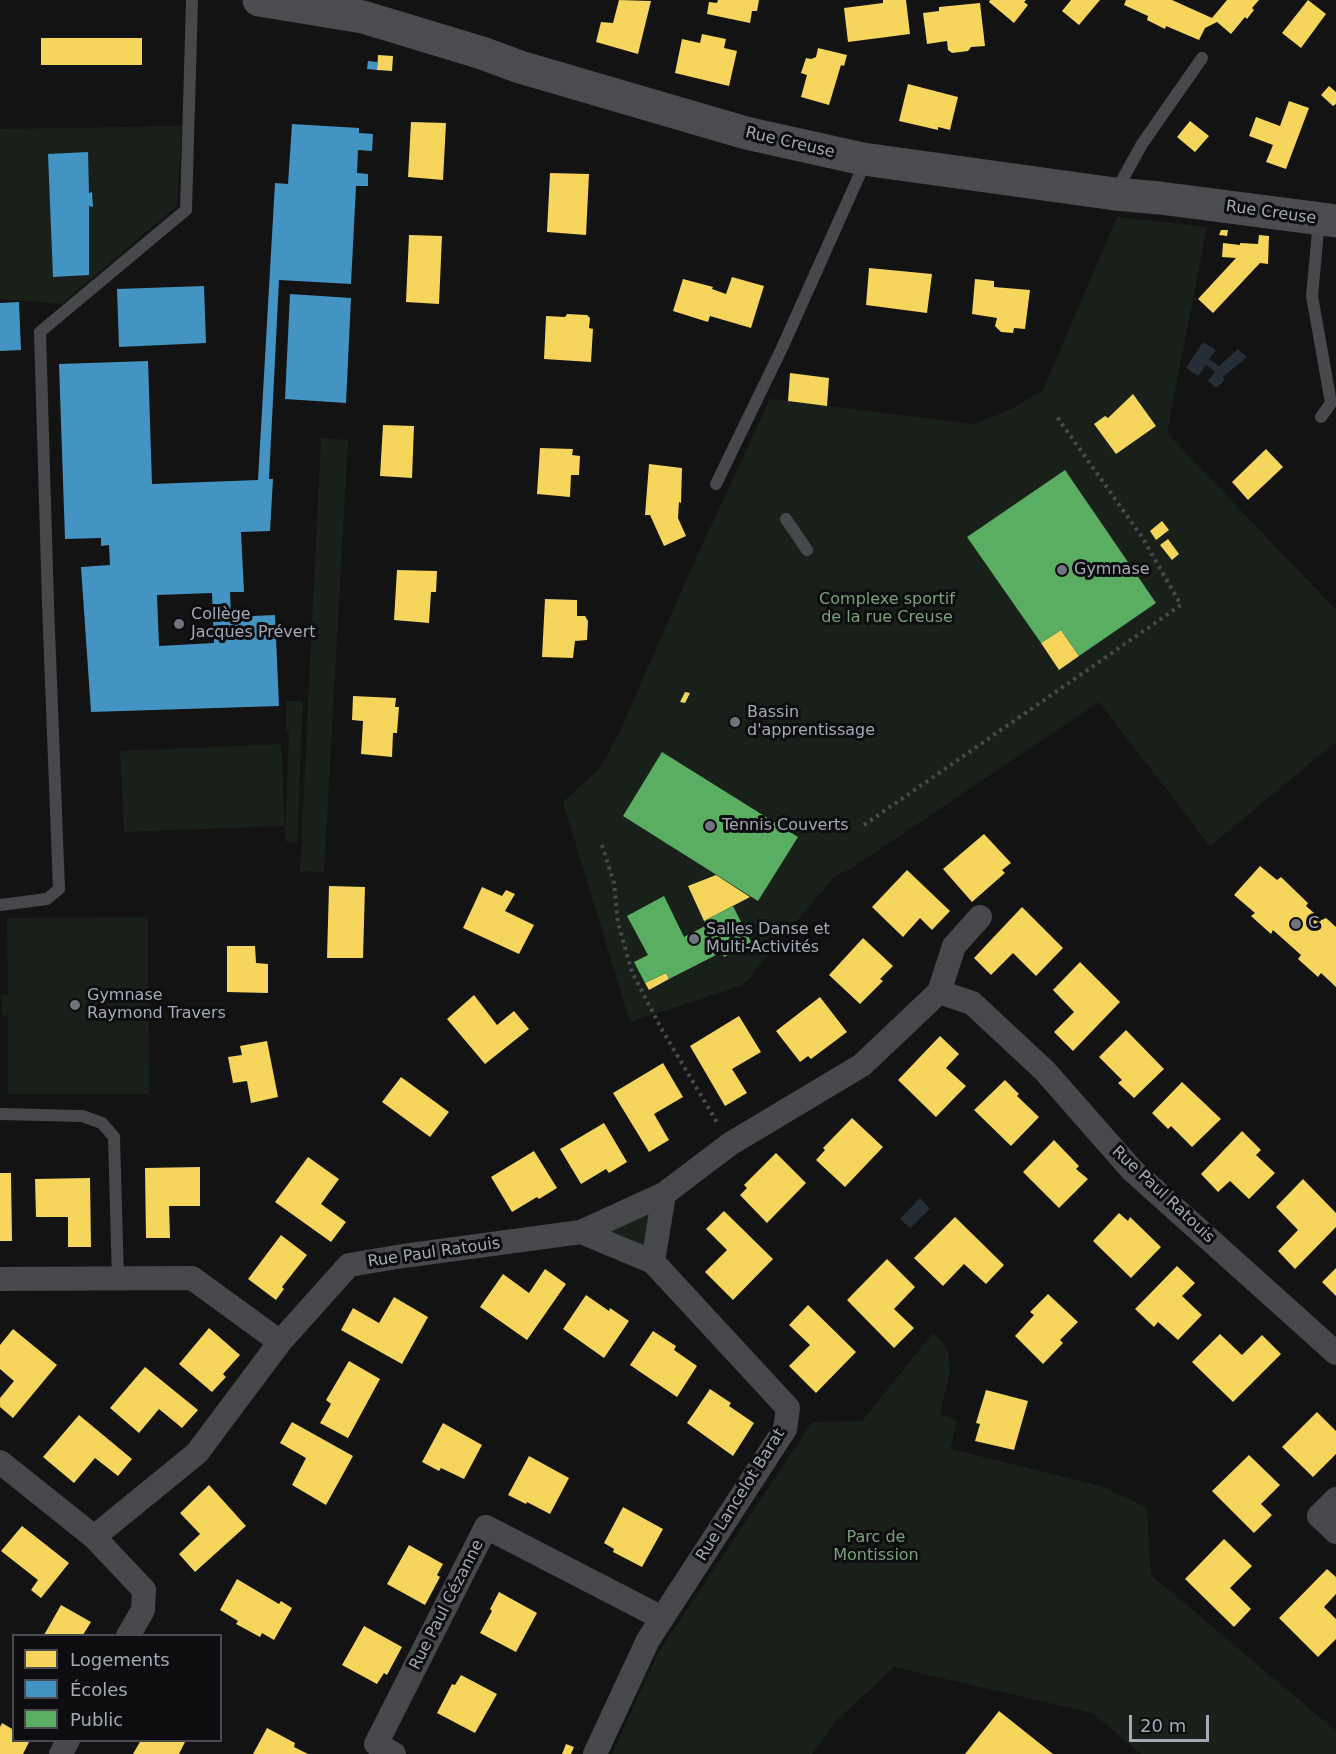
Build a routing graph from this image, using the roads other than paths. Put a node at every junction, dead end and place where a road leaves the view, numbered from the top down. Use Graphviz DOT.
graph roads {
  1 [pos="192,0"];
  2 [pos="259,0"];
  3 [pos="1202,58"];
  4 [pos="863,159"];
  5 [pos="1114,194"];
  6 [pos="1328,220"];
  7 [pos="1321,417"];
  8 [pos="716,484"];
  9 [pos="786,519"];
  10 [pos="807,550"];
  11 [pos="0,905"];
  12 [pos="980,917"];
  13 [pos="939,992"];
  14 [pos="0,1114"];
  15 [pos="664,1194"];
  16 [pos="581,1232"];
  17 [pos="653,1262"];
  18 [pos="0,1279"];
  19 [pos="118,1279"];
  20 [pos="280,1342"];
  21 [pos="1336,1353"];
  22 [pos="0,1462"];
  23 [pos="1336,1499"];
  24 [pos="1336,1532"];
  25 [pos="94,1537"];
  26 [pos="662,1618"];
  27 [pos="129,1634"];
  28 [pos="394,1754"];
  29 [pos="595,1754"];
  1 -- 11 [label="lane"];
  2 -- 4 [label="street, Rue Creuse"];
  3 -- 5 [label="lane"];
  4 -- 5 [label="street, Rue Creuse"];
  4 -- 8 [label="lane"];
  5 -- 6 [label="street, Rue Creuse"];
  6 -- 7 [label="lane"];
  9 -- 10 [label="lane"];
  12 -- 13 [label="street, Rue Paul Ratouis"];
  13 -- 15 [label="street, Rue Paul Ratouis"];
  13 -- 21 [label="street, Rue Paul Ratouis"];
  14 -- 19 [label="lane"];
  15 -- 16 [label="street, Rue Paul Ratouis"];
  15 -- 17 [label="street"];
  16 -- 17 [label="street, Rue Lancelot Barat"];
  16 -- 20 [label="street, Rue Paul Ratouis"];
  17 -- 26 [label="street, Rue Lancelot Barat"];
  18 -- 19 [label="street"];
  19 -- 20 [label="street"];
  20 -- 25 [label="street, Rue Paul Ratouis"];
  22 -- 25 [label="street"];
  23 -- 24 [label="street"];
  25 -- 27 [label="street"];
  26 -- 28 [label="street, Rue Paul Cézanne"];
  26 -- 29 [label="street, Rue Lancelot Barat"];
}
